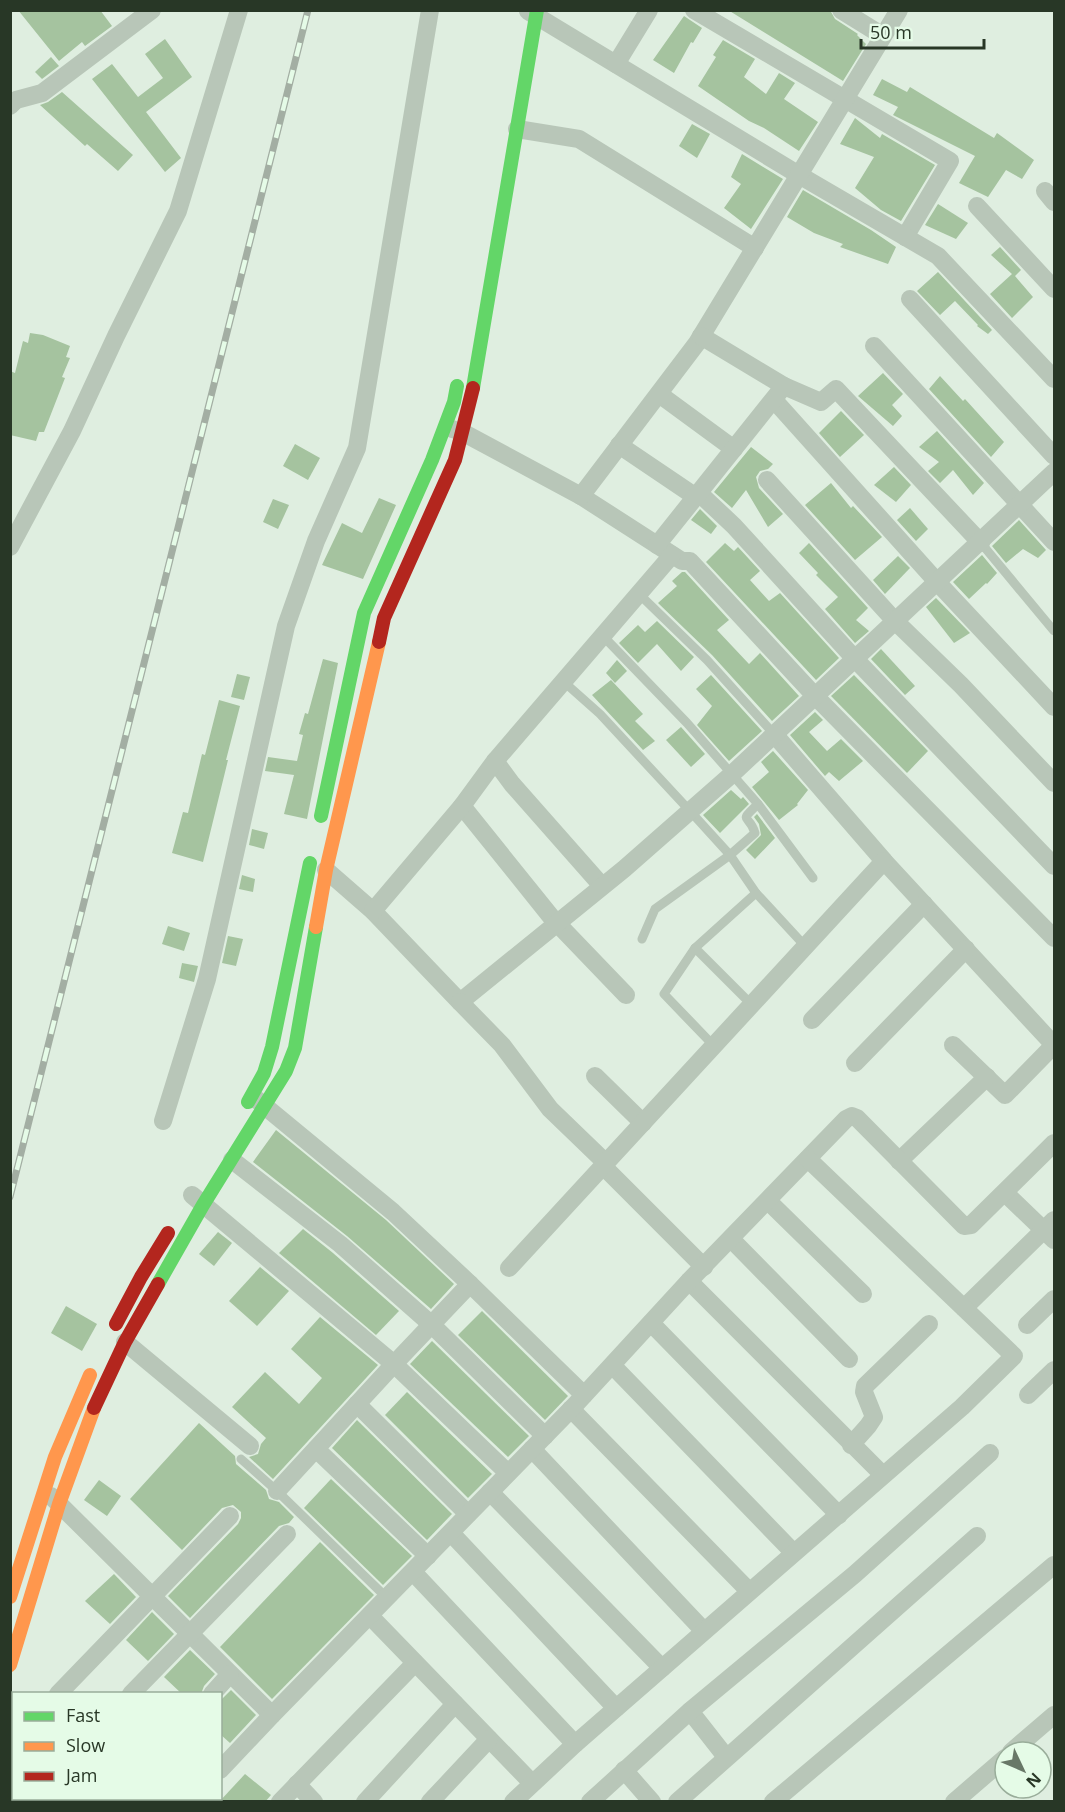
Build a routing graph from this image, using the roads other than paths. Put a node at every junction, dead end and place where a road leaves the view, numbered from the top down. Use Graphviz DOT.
graph roads {
  1 [pos="152,10"];
  2 [pos="239,10"];
  3 [pos="430,10"];
  4 [pos="649,10"];
  5 [pos="694,10"];
  6 [pos="841,10"];
  7 [pos="899,10"];
  8 [pos="528,14"];
  9 [pos="883,36"];
  10 [pos="616,64"];
  11 [pos="845,99"];
  12 [pos="10,106"];
  13 [pos="517,129"];
  14 [pos="799,175"];
  15 [pos="976,206"];
  16 [pos="905,237"];
  17 [pos="755,248"];
  18 [pos="1054,289"];
  19 [pos="910,299"];
  20 [pos="701,336"];
  21 [pos="874,346"];
  22 [pos="459,369"];
  23 [pos="1054,379"];
  24 [pos="779,393"];
  25 [pos="658,394"];
  26 [pos="445,426"];
  27 [pos="462,432"];
  28 [pos="619,445"];
  29 [pos="734,449"];
  30 [pos="1054,456"];
  31 [pos="1054,472"];
  32 [pos="767,480"];
  33 [pos="698,495"];
  34 [pos="581,496"];
  35 [pos="1021,504"];
  36 [pos="981,543"];
  37 [pos="1054,543"];
  38 [pos="10,547"];
  39 [pos="665,550"];
  40 [pos="938,583"];
  41 [pos="639,594"];
  42 [pos="895,621"];
  43 [pos="1054,631"];
  44 [pos="603,636"];
  45 [pos="855,659"];
  46 [pos="564,682"];
  47 [pos="815,696"];
  48 [pos="1054,707"];
  49 [pos="774,734"];
  50 [pos="495,761"];
  51 [pos="731,776"];
  52 [pos="1054,783"];
  53 [pos="758,804"];
  54 [pos="462,806"];
  55 [pos="690,811"];
  56 [pos="317,832"];
  57 [pos="312,855"];
  58 [pos="730,855"];
  59 [pos="884,861"];
  60 [pos="1054,866"];
  61 [pos="326,870"];
  62 [pos="813,878"];
  63 [pos="602,886"];
  64 [pos="756,893"];
  65 [pos="924,904"];
  66 [pos="373,911"];
  67 [pos="558,922"];
  68 [pos="1054,938"];
  69 [pos="642,939"];
  70 [pos="804,946"];
  71 [pos="695,948"];
  72 [pos="966,950"];
  73 [pos="626,995"];
  74 [pos="460,1002"];
  75 [pos="752,1005"];
  76 [pos="812,1020"];
  77 [pos="953,1045"];
  78 [pos="1054,1045"];
  79 [pos="714,1046"];
  80 [pos="855,1063"];
  81 [pos="595,1076"];
  82 [pos="987,1077"];
  83 [pos="258,1101"];
  84 [pos="242,1113"];
  85 [pos="163,1121"];
  86 [pos="643,1123"];
  87 [pos="1054,1143"];
  88 [pos="808,1159"];
  89 [pos="232,1160"];
  90 [pos="899,1161"];
  91 [pos="604,1165"];
  92 [pos="1005,1193"];
  93 [pos="195,1197"];
  94 [pos="768,1201"];
  95 [pos="176,1221"];
  96 [pos="1051,1230"];
  97 [pos="731,1239"];
  98 [pos="704,1267"];
  99 [pos="508,1268"];
  100 [pos="689,1281"];
  101 [pos="470,1284"];
  102 [pos="863,1294"];
  103 [pos="1054,1299"];
  104 [pos="964,1308"];
  105 [pos="651,1323"];
  106 [pos="929,1324"];
  107 [pos="1027,1324"];
  108 [pos="432,1325"];
  109 [pos="118,1337"];
  110 [pos="849,1359"];
  111 [pos="96,1363"];
  112 [pos="394,1364"];
  113 [pos="613,1366"];
  114 [pos="1054,1370"];
  115 [pos="584,1395"];
  116 [pos="1028,1395"];
  117 [pos="357,1404"];
  118 [pos="571,1409"];
  119 [pos="545,1436"];
  120 [pos="851,1445"];
  121 [pos="316,1449"];
  122 [pos="532,1449"];
  123 [pos="246,1453"];
  124 [pos="990,1453"];
  125 [pos="508,1473"];
  126 [pos="884,1475"];
  127 [pos="43,1489"];
  128 [pos="278,1491"];
  129 [pos="490,1492"];
  130 [pos="59,1504"];
  131 [pos="468,1514"];
  132 [pos="839,1515"];
  133 [pos="230,1516"];
  134 [pos="451,1533"];
  135 [pos="287,1534"];
  136 [pos="977,1536"];
  137 [pos="793,1552"];
  138 [pos="428,1556"];
  139 [pos="1054,1565"];
  140 [pos="413,1572"];
  141 [pos="749,1591"];
  142 [pos="10,1597"];
  143 [pos="151,1597"];
  144 [pos="387,1598"];
  145 [pos="370,1616"];
  146 [pos="704,1631"];
  147 [pos="189,1634"];
  148 [pos="415,1663"];
  149 [pos="10,1665"];
  150 [pos="662,1668"];
  151 [pos="230,1674"];
  152 [pos="60,1692"];
  153 [pos="134,1692"];
  154 [pos="214,1692"];
  155 [pos="455,1704"];
  156 [pos="616,1708"];
  157 [pos="690,1711"];
  158 [pos="272,1715"];
  159 [pos="1054,1715"];
  160 [pos="489,1739"];
  161 [pos="1025,1740"];
  162 [pos="575,1744"];
  163 [pos="726,1757"];
  164 [pos="222,1768"];
  165 [pos="993,1768"];
  166 [pos="624,1770"];
  167 [pos="532,1783"];
  168 [pos="297,1784"];
  169 [pos="280,1802"];
  170 [pos="314,1802"];
  171 [pos="365,1802"];
  172 [pos="430,1802"];
  173 [pos="513,1802"];
  174 [pos="590,1802"];
  175 [pos="652,1802"];
  176 [pos="677,1802"];
  177 [pos="773,1802"];
  178 [pos="954,1802"];
  1 -- 12 [label="street"];
  2 -- 38 [label="street"];
  3 -- 85 [label="street"];
  4 -- 10 [label="street"];
  5 -- 11 [label="street"];
  6 -- 9 [label="street"];
  7 -- 9 [label="street"];
  8 -- 10 [label="street"];
  8 -- 13 [label="street"];
  9 -- 11 [label="street"];
  10 -- 14 [label="street"];
  11 -- 14 [label="street"];
  11 -- 16 [label="street"];
  13 -- 17 [label="street"];
  13 -- 27 [label="street"];
  14 -- 16 [label="street"];
  14 -- 17 [label="street"];
  15 -- 18 [label="street"];
  16 -- 23 [label="street"];
  17 -- 20 [label="street"];
  19 -- 30 [label="street"];
  20 -- 24 [label="street"];
  20 -- 25 [label="street"];
  21 -- 35 [label="street"];
  22 -- 26 [label="street"];
  24 -- 29 [label="street"];
  24 -- 36 [label="street"];
  24 -- 40 [label="street"];
  25 -- 28 [label="street"];
  25 -- 29 [label="street"];
  26 -- 27 [label="street"];
  26 -- 56 [label="street"];
  27 -- 34 [label="street"];
  27 -- 61 [label="street"];
  28 -- 33 [label="street"];
  28 -- 34 [label="street"];
  29 -- 33 [label="street"];
  31 -- 35 [label="street"];
  32 -- 42 [label="street"];
  33 -- 39 [label="street"];
  33 -- 45 [label="street"];
  34 -- 39 [label="street"];
  35 -- 36 [label="street"];
  35 -- 37 [label="street"];
  36 -- 40 [label="street"];
  36 -- 43 [label="lane"];
  39 -- 41 [label="street"];
  39 -- 47 [label="street"];
  40 -- 42 [label="street"];
  40 -- 48 [label="street"];
  41 -- 44 [label="street"];
  41 -- 49 [label="lane"];
  42 -- 45 [label="street"];
  42 -- 52 [label="street"];
  44 -- 46 [label="street"];
  44 -- 51 [label="lane"];
  45 -- 47 [label="street"];
  45 -- 60 [label="street"];
  46 -- 50 [label="street"];
  46 -- 55 [label="lane"];
  47 -- 49 [label="street"];
  47 -- 68 [label="street"];
  49 -- 51 [label="street"];
  49 -- 59 [label="street"];
  50 -- 54 [label="street"];
  50 -- 63 [label="street"];
  51 -- 53 [label="lane"];
  51 -- 55 [label="street"];
  53 -- 58 [label="lane"];
  53 -- 62 [label="lane"];
  54 -- 66 [label="street"];
  54 -- 67 [label="street"];
  55 -- 58 [label="lane"];
  55 -- 63 [label="street"];
  57 -- 83 [label="street"];
  58 -- 64 [label="lane"];
  58 -- 69 [label="lane"];
  59 -- 65 [label="street"];
  59 -- 70 [label="street"];
  61 -- 66 [label="street"];
  61 -- 83 [label="street"];
  63 -- 67 [label="street"];
  64 -- 70 [label="lane"];
  64 -- 71 [label="lane"];
  65 -- 72 [label="street"];
  65 -- 76 [label="street"];
  66 -- 74 [label="street"];
  67 -- 73 [label="street"];
  67 -- 74 [label="street"];
  70 -- 75 [label="street"];
  71 -- 75 [label="lane"];
  71 -- 79 [label="lane"];
  72 -- 78 [label="street"];
  72 -- 80 [label="street"];
  74 -- 91 [label="street"];
  75 -- 79 [label="street"];
  77 -- 82 [label="street"];
  78 -- 82 [label="street"];
  79 -- 86 [label="street"];
  81 -- 86 [label="street"];
  82 -- 90 [label="street"];
  83 -- 84 [label="street"];
  83 -- 89 [label="street"];
  83 -- 101 [label="street"];
  86 -- 91 [label="street"];
  87 -- 92 [label="street"];
  88 -- 90 [label="street"];
  88 -- 94 [label="street"];
  88 -- 104 [label="street"];
  89 -- 93 [label="street"];
  89 -- 108 [label="street"];
  90 -- 92 [label="street"];
  91 -- 98 [label="street"];
  91 -- 99 [label="street"];
  92 -- 96 [label="street"];
  93 -- 109 [label="street"];
  93 -- 112 [label="street"];
  94 -- 97 [label="street"];
  94 -- 102 [label="street"];
  95 -- 109 [label="street"];
  96 -- 104 [label="street"];
  97 -- 98 [label="street"];
  97 -- 110 [label="street"];
  98 -- 100 [label="street"];
  100 -- 105 [label="street"];
  100 -- 120 [label="street"];
  101 -- 108 [label="street"];
  101 -- 115 [label="street"];
  103 -- 107 [label="street"];
  104 -- 126 [label="street"];
  105 -- 113 [label="street"];
  105 -- 132 [label="street"];
  106 -- 120 [label="street"];
  108 -- 112 [label="street"];
  108 -- 119 [label="street"];
  109 -- 123 [label="street"];
  109 -- 130 [label="street"];
  111 -- 127 [label="street"];
  112 -- 117 [label="street"];
  112 -- 125 [label="street"];
  113 -- 115 [label="street"];
  113 -- 137 [label="street"];
  114 -- 116 [label="street"];
  115 -- 118 [label="street"];
  117 -- 121 [label="street"];
  117 -- 131 [label="street"];
  118 -- 119 [label="street"];
  118 -- 141 [label="street"];
  119 -- 122 [label="street"];
  120 -- 126 [label="street"];
  121 -- 128 [label="street"];
  121 -- 138 [label="street"];
  122 -- 125 [label="street"];
  122 -- 146 [label="street"];
  123 -- 128 [label="lane"];
  124 -- 157 [label="street"];
  125 -- 129 [label="street"];
  126 -- 132 [label="street"];
  127 -- 130 [label="street"];
  127 -- 142 [label="street"];
  128 -- 144 [label="lane"];
  129 -- 131 [label="street"];
  129 -- 150 [label="street"];
  130 -- 143 [label="street"];
  130 -- 149 [label="street"];
  131 -- 134 [label="street"];
  132 -- 137 [label="street"];
  133 -- 143 [label="street"];
  134 -- 138 [label="street"];
  134 -- 156 [label="street"];
  135 -- 147 [label="street"];
  136 -- 163 [label="street"];
  137 -- 141 [label="street"];
  138 -- 140 [label="street"];
  139 -- 177 [label="street"];
  140 -- 144 [label="street"];
  140 -- 162 [label="street"];
  141 -- 146 [label="street"];
  143 -- 147 [label="street"];
  143 -- 152 [label="street"];
  144 -- 145 [label="street"];
  145 -- 148 [label="street"];
  145 -- 158 [label="street"];
  146 -- 150 [label="street"];
  147 -- 151 [label="street"];
  147 -- 153 [label="street"];
  148 -- 155 [label="street"];
  148 -- 168 [label="street"];
  150 -- 156 [label="street"];
  151 -- 154 [label="street"];
  151 -- 158 [label="street"];
  155 -- 160 [label="street"];
  155 -- 171 [label="street"];
  156 -- 162 [label="street"];
  157 -- 163 [label="street"];
  157 -- 166 [label="street"];
  158 -- 164 [label="street"];
  159 -- 161 [label="street"];
  160 -- 167 [label="street"];
  160 -- 172 [label="street"];
  162 -- 167 [label="street"];
  163 -- 176 [label="street"];
  165 -- 178 [label="street"];
  166 -- 174 [label="street"];
  166 -- 175 [label="street"];
  167 -- 173 [label="street"];
  168 -- 169 [label="street"];
  168 -- 170 [label="street"];
}
